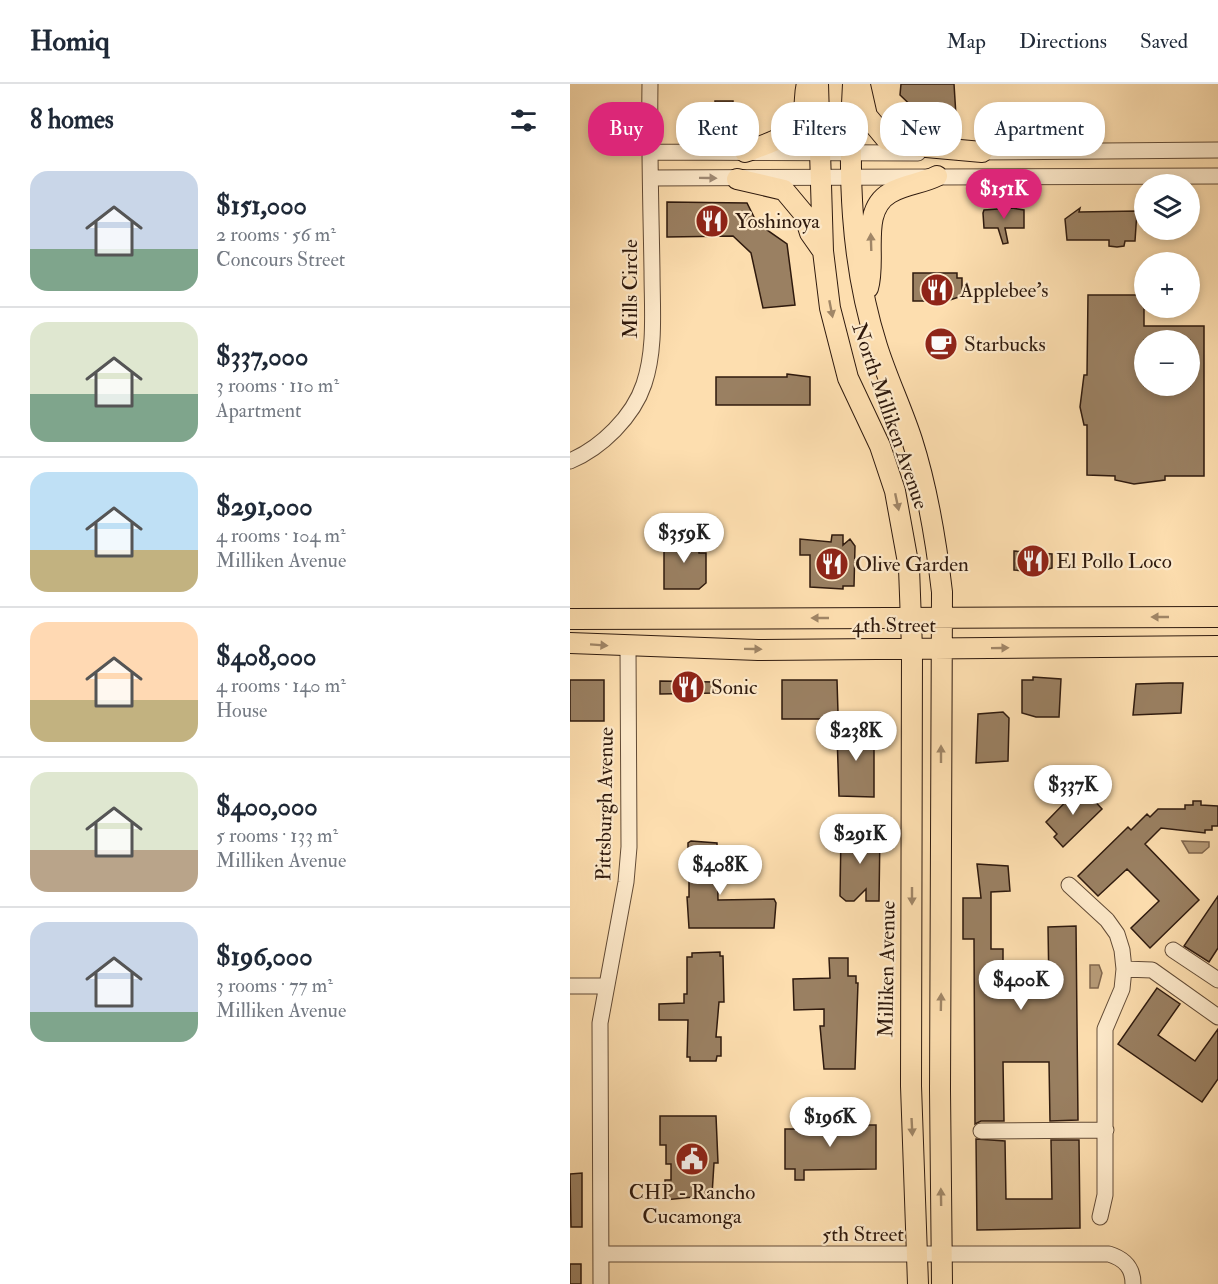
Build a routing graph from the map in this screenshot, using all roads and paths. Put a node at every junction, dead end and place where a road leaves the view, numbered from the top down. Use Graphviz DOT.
graph roads {
  1 [pos="650,84"];
  2 [pos="807,84"];
  3 [pos="818,84"];
  4 [pos="853,84"];
  5 [pos="859,84"];
  6 [pos="650,102"];
  7 [pos="819,102"];
  8 [pos="852,102"];
  9 [pos="759,147"];
  10 [pos="1218,150"];
  11 [pos="974,151"];
  12 [pos="1105,151"];
  13 [pos="974,152"];
  14 [pos="868,153"];
  15 [pos="651,156"];
  16 [pos="820,156"];
  17 [pos="849,156"];
  18 [pos="937,176"];
  19 [pos="1218,176"];
  20 [pos="821,177"];
  21 [pos="850,177"];
  22 [pos="651,178"];
  23 [pos="737,178"];
  24 [pos="823,251"];
  25 [pos="865,299"];
  26 [pos="570,461"];
  27 [pos="1218,617"];
  28 [pos="570,619"];
  29 [pos="912,619"];
  30 [pos="941,620"];
  31 [pos="570,643"];
  32 [pos="1218,646"];
  33 [pos="628,647"];
  34 [pos="912,649"];
  35 [pos="942,649"];
  36 [pos="1069,885"];
  37 [pos="1173,950"];
  38 [pos="1124,969"];
  39 [pos="1218,980"];
  40 [pos="570,986"];
  41 [pos="606,986"];
  42 [pos="1218,1017"];
  43 [pos="1106,1130"];
  44 [pos="981,1131"];
  45 [pos="1100,1217"];
  46 [pos="601,1254"];
  47 [pos="918,1255"];
  48 [pos="942,1255"];
  49 [pos="601,1284"];
  50 [pos="918,1284"];
  51 [pos="942,1284"];
  52 [pos="1134,1284"];
  1 -- 6 [label="street, Mills Circle"];
  2 -- 9 [label="main road"];
  3 -- 7 [label="main road, North Milliken Avenue"];
  4 -- 8 [label="main road, North Milliken Avenue"];
  5 -- 11 [label="main road"];
  10 -- 12 [label="street"];
  13 -- 14 [label="street"];
  15 -- 22 [label="street, Mills Circle"];
  16 -- 20 [label="main road, North Milliken Avenue"];
  17 -- 21 [label="main road, North Milliken Avenue"];
  18 -- 19 [label="street"];
  18 -- 21 [label="street"];
  25 -- 18 [label="main road, one-way"];
  20 -- 21 [label="street"];
  20 -- 23 [label="street"];
  20 -- 24 [label="main road, North Milliken Avenue"];
  21 -- 25 [label="main road, North Milliken Avenue"];
  22 -- 23 [label="street, one-way"];
  22 -- 26 [label="street, Mills Circle"];
  23 -- 24 [label="main road"];
  24 -- 29 [label="main road, North Milliken Avenue, one-way"];
  25 -- 30 [label="main road, North Milliken Avenue"];
  27 -- 30 [label="main road, 4th Street, one-way"];
  29 -- 28 [label="main road, 4th Street, one-way"];
  29 -- 30 [label="main road, 4th Street"];
  29 -- 34 [label="main road, Milliken Avenue"];
  30 -- 35 [label="main road"];
  31 -- 33 [label="main road, 4th Street, one-way"];
  35 -- 32 [label="main road, 4th Street, one-way"];
  33 -- 34 [label="main road, 4th Street, one-way"];
  33 -- 41 [label="street, Pittsburgh Avenue"];
  34 -- 35 [label="main road, 4th Street"];
  34 -- 47 [label="main road, Milliken Avenue, one-way"];
  48 -- 35 [label="main road, one-way"];
  36 -- 38 [label="street"];
  37 -- 39 [label="street"];
  38 -- 42 [label="street"];
  38 -- 43 [label="street"];
  40 -- 41 [label="street"];
  41 -- 46 [label="street, Pittsburgh Avenue"];
  43 -- 44 [label="street"];
  43 -- 45 [label="street"];
  46 -- 47 [label="street, 5th Street"];
  46 -- 49 [label="street, Pittsburgh Avenue"];
  47 -- 48 [label="street, 5th Street"];
  47 -- 50 [label="main road, Milliken Avenue"];
  48 -- 51 [label="main road"];
  48 -- 52 [label="street, 5th Street"];
}
